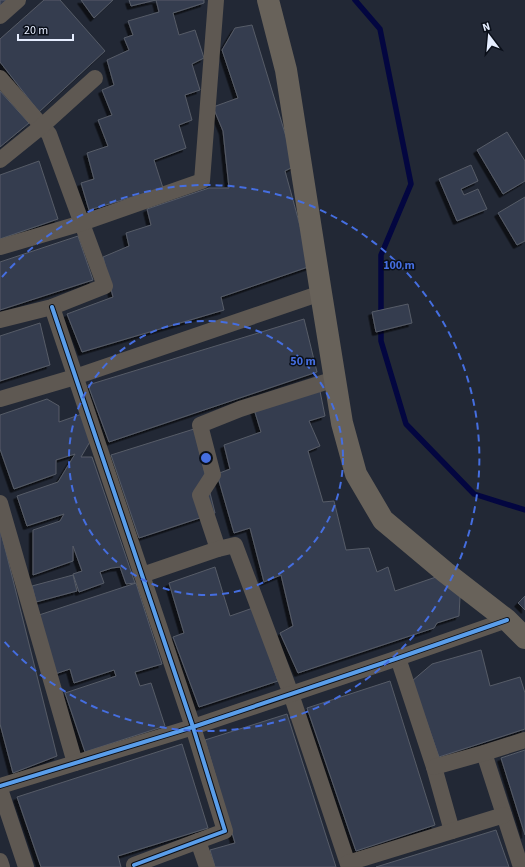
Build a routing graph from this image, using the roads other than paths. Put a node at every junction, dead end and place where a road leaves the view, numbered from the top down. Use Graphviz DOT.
graph roads {
  1 [pos="18,0"];
  2 [pos="216,0"];
  3 [pos="268,0"];
  4 [pos="0,16"];
  5 [pos="0,78"];
  6 [pos="95,78"];
  7 [pos="42,126"];
  8 [pos="0,160"];
  9 [pos="82,223"];
  10 [pos="0,247"];
  11 [pos="320,293"];
  12 [pos="52,306"];
  13 [pos="0,320"];
  14 [pos="75,377"];
  15 [pos="335,379"];
  16 [pos="0,399"];
  17 [pos="0,503"];
  18 [pos="218,549"];
  19 [pos="142,575"];
  20 [pos="507,620"];
  21 [pos="525,638"];
  22 [pos="398,658"];
  23 [pos="291,694"];
  24 [pos="193,728"];
  25 [pos="525,740"];
  26 [pos="484,753"];
  27 [pos="75,763"];
  28 [pos="434,767"];
  29 [pos="0,787"];
  30 [pos="504,815"];
  31 [pos="452,831"];
  32 [pos="198,841"];
  33 [pos="0,861"];
  34 [pos="158,862"];
  35 [pos="134,865"];
  36 [pos="348,865"];
  37 [pos="2,867"];
  38 [pos="26,867"];
  39 [pos="207,867"];
  40 [pos="521,867"];
  1 -- 4 [label="street"];
  2 -- 9 [label="street"];
  3 -- 11 [label="main road"];
  5 -- 7 [label="street"];
  6 -- 7 [label="street"];
  7 -- 8 [label="street"];
  7 -- 9 [label="street"];
  9 -- 10 [label="street"];
  9 -- 12 [label="street"];
  11 -- 14 [label="street"];
  11 -- 15 [label="main road"];
  12 -- 13 [label="street"];
  12 -- 14 [label="street"];
  14 -- 16 [label="street"];
  14 -- 19 [label="street"];
  15 -- 18 [label="street"];
  15 -- 20 [label="main road"];
  17 -- 27 [label="street"];
  18 -- 19 [label="street"];
  18 -- 23 [label="street"];
  19 -- 24 [label="street"];
  20 -- 21 [label="main road"];
  20 -- 22 [label="street"];
  22 -- 23 [label="street"];
  22 -- 28 [label="street"];
  23 -- 24 [label="street"];
  23 -- 36 [label="street"];
  24 -- 27 [label="street"];
  24 -- 32 [label="street"];
  25 -- 26 [label="street"];
  26 -- 28 [label="street"];
  26 -- 30 [label="street"];
  27 -- 29 [label="street"];
  28 -- 31 [label="street"];
  29 -- 38 [label="street"];
  30 -- 31 [label="street"];
  30 -- 40 [label="street"];
  31 -- 36 [label="street"];
  32 -- 34 [label="street"];
  32 -- 39 [label="street"];
  33 -- 37 [label="street"];
  34 -- 35 [label="street"];
}
